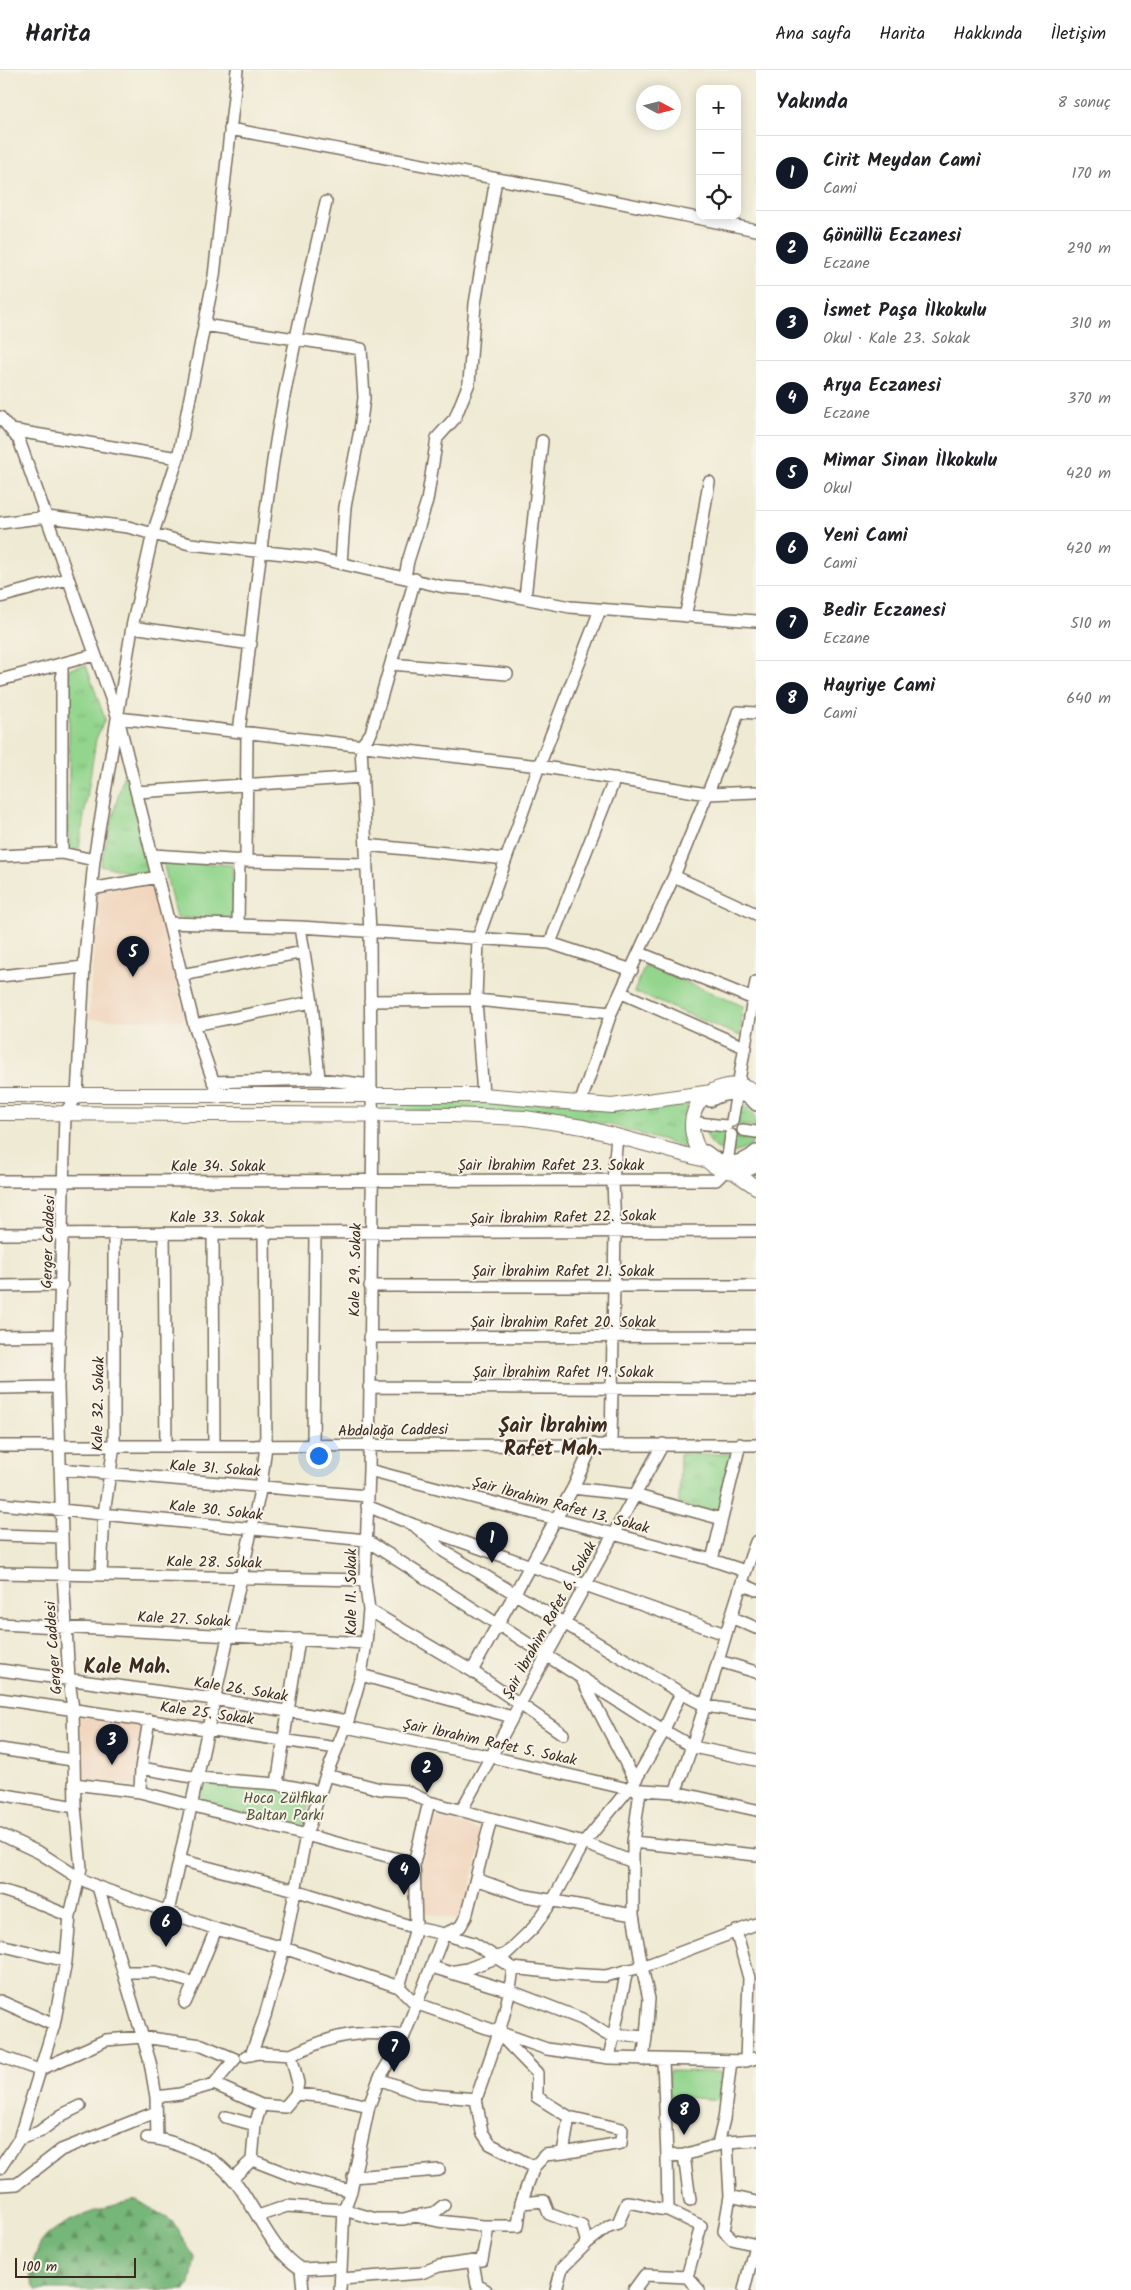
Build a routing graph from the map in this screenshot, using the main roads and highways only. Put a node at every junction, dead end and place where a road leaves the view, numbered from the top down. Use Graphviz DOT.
graph roads {
  1 [pos="756,1079"];
  2 [pos="738,1089"];
  3 [pos="712,1092"];
  4 [pos="756,1092"];
  5 [pos="0,1095"];
  6 [pos="0,1113"];
  7 [pos="705,1160"];
  8 [pos="756,1165"];
  9 [pos="729,1168"];
  10 [pos="756,1187"];
  1 -- 2 [label="main road"];
  2 -- 3 [label="main road"];
  2 -- 4 [label="main road"];
  3 -- 5 [label="main road"];
  3 -- 7 [label="main road"];
  6 -- 7 [label="main road"];
  7 -- 9 [label="main road"];
  8 -- 9 [label="main road"];
  9 -- 10 [label="main road"];
}
